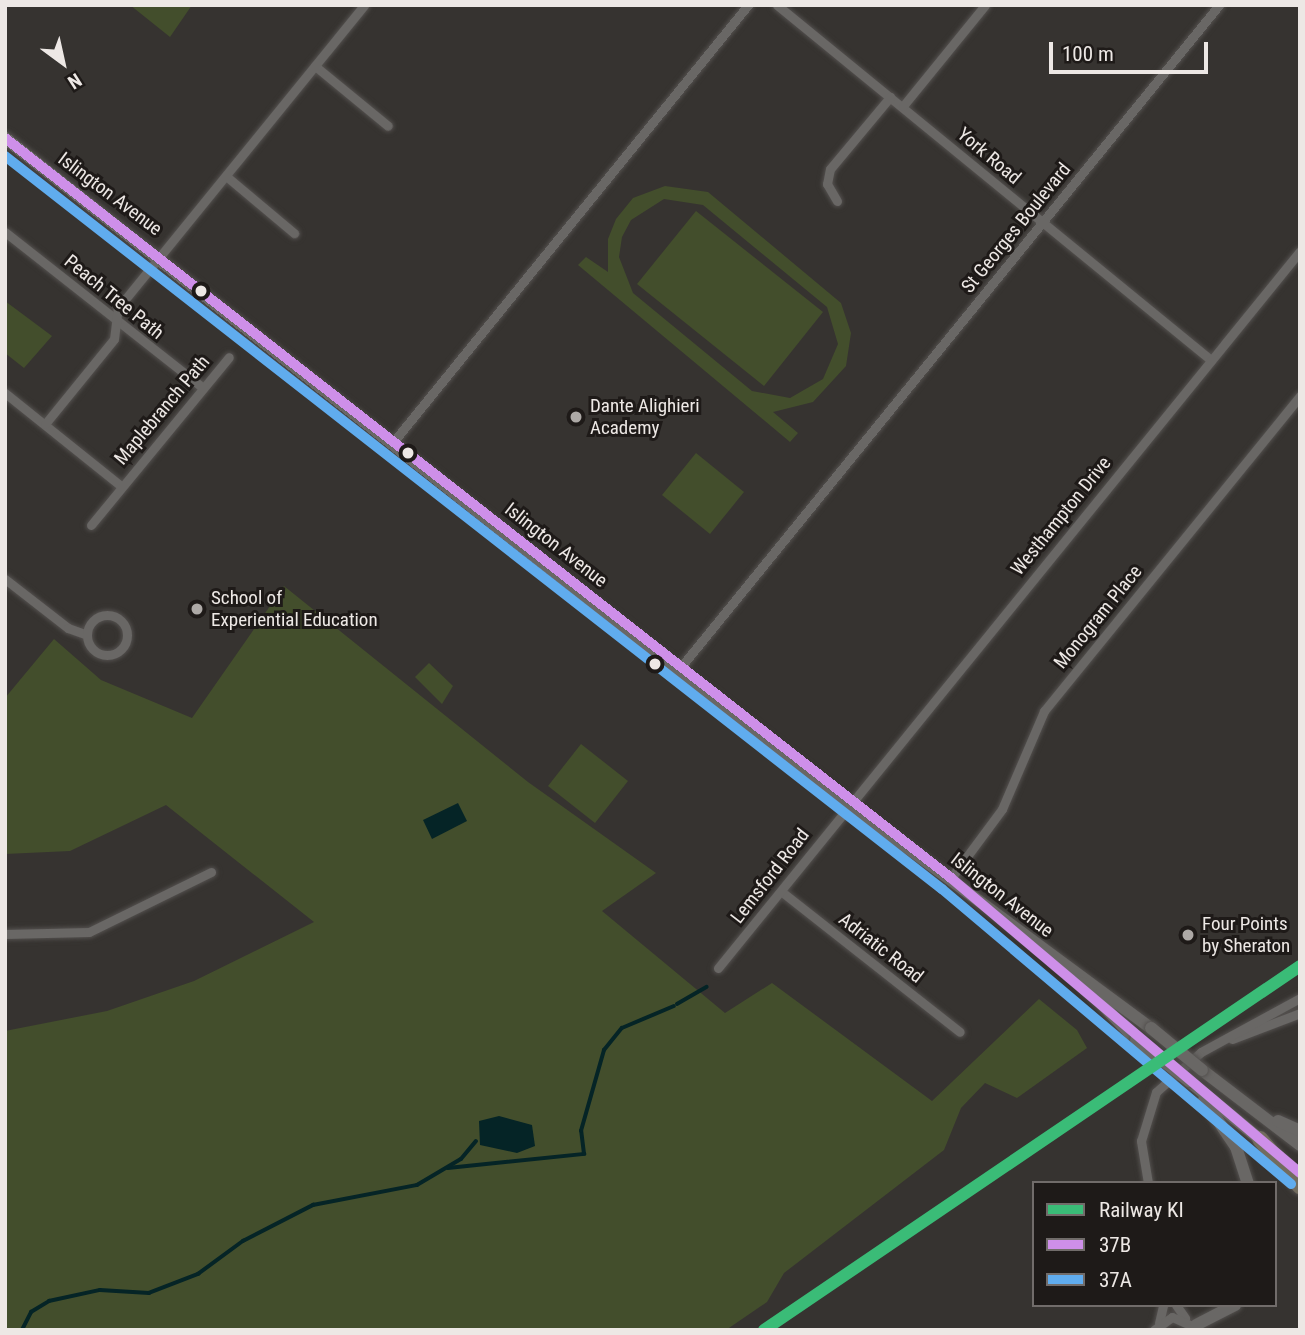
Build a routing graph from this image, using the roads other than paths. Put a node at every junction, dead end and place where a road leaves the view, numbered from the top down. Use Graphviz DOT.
graph roads {
  1 [pos="365,5"];
  2 [pos="748,5"];
  3 [pos="777,5"];
  4 [pos="985,5"];
  5 [pos="1219,5"];
  6 [pos="315,66"];
  7 [pos="890,97"];
  8 [pos="903,106"];
  9 [pos="388,126"];
  10 [pos="5,138"];
  11 [pos="226,176"];
  12 [pos="837,201"];
  13 [pos="1041,224"];
  14 [pos="5,232"];
  15 [pos="295,233"];
  16 [pos="1300,251"];
  17 [pos="162,258"];
  18 [pos="114,322"];
  19 [pos="229,357"];
  20 [pos="1211,360"];
  21 [pos="203,388"];
  22 [pos="5,393"];
  23 [pos="1300,396"];
  24 [pos="45,424"];
  25 [pos="394,441"];
  26 [pos="121,486"];
  27 [pos="91,525"];
  28 [pos="5,579"];
  29 [pos="87,635"];
  30 [pos="680,668"];
  31 [pos="848,804"];
  32 [pos="211,872"];
  33 [pos="951,878"];
  34 [pos="782,892"];
  35 [pos="5,934"];
  36 [pos="718,968"];
  37 [pos="1081,983"];
  38 [pos="1300,998"];
  39 [pos="1300,1013"];
  40 [pos="960,1032"];
  41 [pos="1201,1052"];
  42 [pos="1189,1081"];
  43 [pos="1263,1114"];
  44 [pos="1300,1131"];
  45 [pos="1260,1139"];
  46 [pos="1300,1145"];
  47 [pos="1300,1173"];
  48 [pos="1148,1181"];
  49 [pos="1247,1181"];
  50 [pos="1300,1186"];
  51 [pos="1162,1307"];
  52 [pos="1178,1307"];
  53 [pos="1232,1307"];
  54 [pos="1193,1324"];
  55 [pos="1156,1326"];
  1 -- 6 [label="street"];
  2 -- 25 [label="street"];
  3 -- 7 [label="street, York Road"];
  4 -- 8 [label="street"];
  5 -- 13 [label="street, St Georges Boulevard"];
  6 -- 9 [label="street"];
  6 -- 11 [label="street"];
  7 -- 8 [label="street, York Road"];
  7 -- 12 [label="street"];
  8 -- 13 [label="street, York Road"];
  10 -- 17 [label="main road, Islington Avenue"];
  11 -- 15 [label="street"];
  11 -- 17 [label="street"];
  13 -- 20 [label="street, York Road"];
  13 -- 30 [label="street, St Georges Boulevard"];
  14 -- 18 [label="street, Peach Tree Path"];
  16 -- 20 [label="street, Westhampton Drive"];
  17 -- 18 [label="street"];
  17 -- 25 [label="main road, Islington Avenue"];
  18 -- 21 [label="street, Peach Tree Path"];
  18 -- 24 [label="street"];
  19 -- 21 [label="street, Maplebranch Path"];
  20 -- 31 [label="street, Westhampton Drive"];
  21 -- 26 [label="street, Maplebranch Path"];
  22 -- 24 [label="street, Maplebranch Path"];
  23 -- 33 [label="street, Monogram Place"];
  24 -- 26 [label="street, Maplebranch Path"];
  25 -- 30 [label="main road, Islington Avenue"];
  26 -- 27 [label="street, Maplebranch Path"];
  28 -- 29 [label="street"];
  29 -- 29 [label="street"];
  30 -- 31 [label="main road, Islington Avenue"];
  31 -- 33 [label="main road, Islington Avenue"];
  31 -- 34 [label="street, Lemsford Road"];
  32 -- 35 [label="street"];
  33 -- 37 [label="main road, Islington Avenue"];
  34 -- 36 [label="street, Lemsford Road"];
  34 -- 40 [label="street, Adriatic Road"];
  37 -- 42 [label="main road, Islington Avenue, bridge"];
  37 -- 43 [label="main road, Islington Avenue, bridge"];
  38 -- 41 [label="street"];
  39 -- 41 [label="street"];
  41 -- 48 [label="street"];
  42 -- 45 [label="main road, Islington Avenue"];
  42 -- 49 [label="main road"];
  43 -- 44 [label="main road"];
  43 -- 46 [label="main road, Islington Avenue"];
  45 -- 47 [label="main road, Islington Avenue"];
  45 -- 50 [label="highway"];
  51 -- 55 [label="street"];
  52 -- 54 [label="street"];
  53 -- 54 [label="main road"];
  54 -- 55 [label="street"];
}
